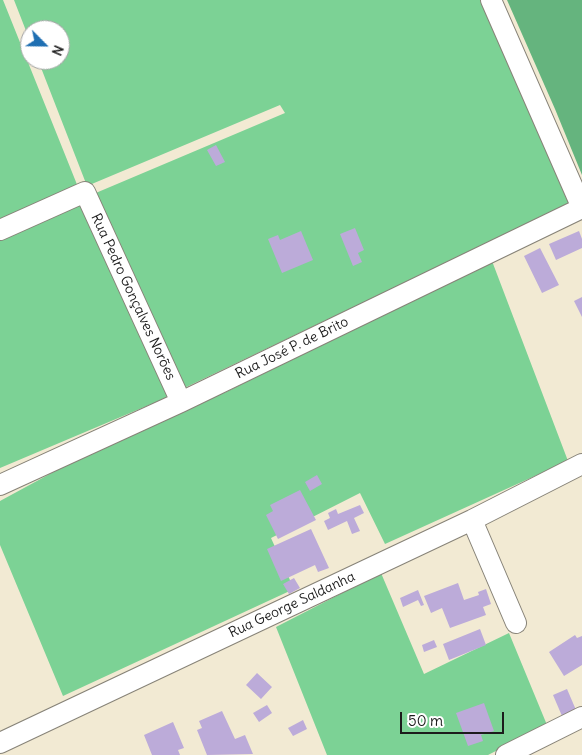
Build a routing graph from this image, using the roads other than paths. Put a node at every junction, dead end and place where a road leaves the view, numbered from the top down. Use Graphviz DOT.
graph roads {
  1 [pos="491,0"];
  2 [pos="582,208"];
  3 [pos="0,230"];
  4 [pos="181,402"];
  5 [pos="582,464"];
  6 [pos="0,485"];
  7 [pos="472,520"];
  8 [pos="516,623"];
  9 [pos="582,717"];
  10 [pos="0,743"];
  11 [pos="506,755"];
  1 -- 2 [label="street"];
  2 -- 4 [label="street, Rua José P. de Brito"];
  3 -- 4 [label="street, Rua Pedro Gonçalves Norões"];
  4 -- 6 [label="street, Rua José P. de Brito"];
  5 -- 7 [label="street, Rua George Saldanha"];
  7 -- 8 [label="street"];
  7 -- 10 [label="street, Rua George Saldanha"];
  9 -- 11 [label="street"];
}
